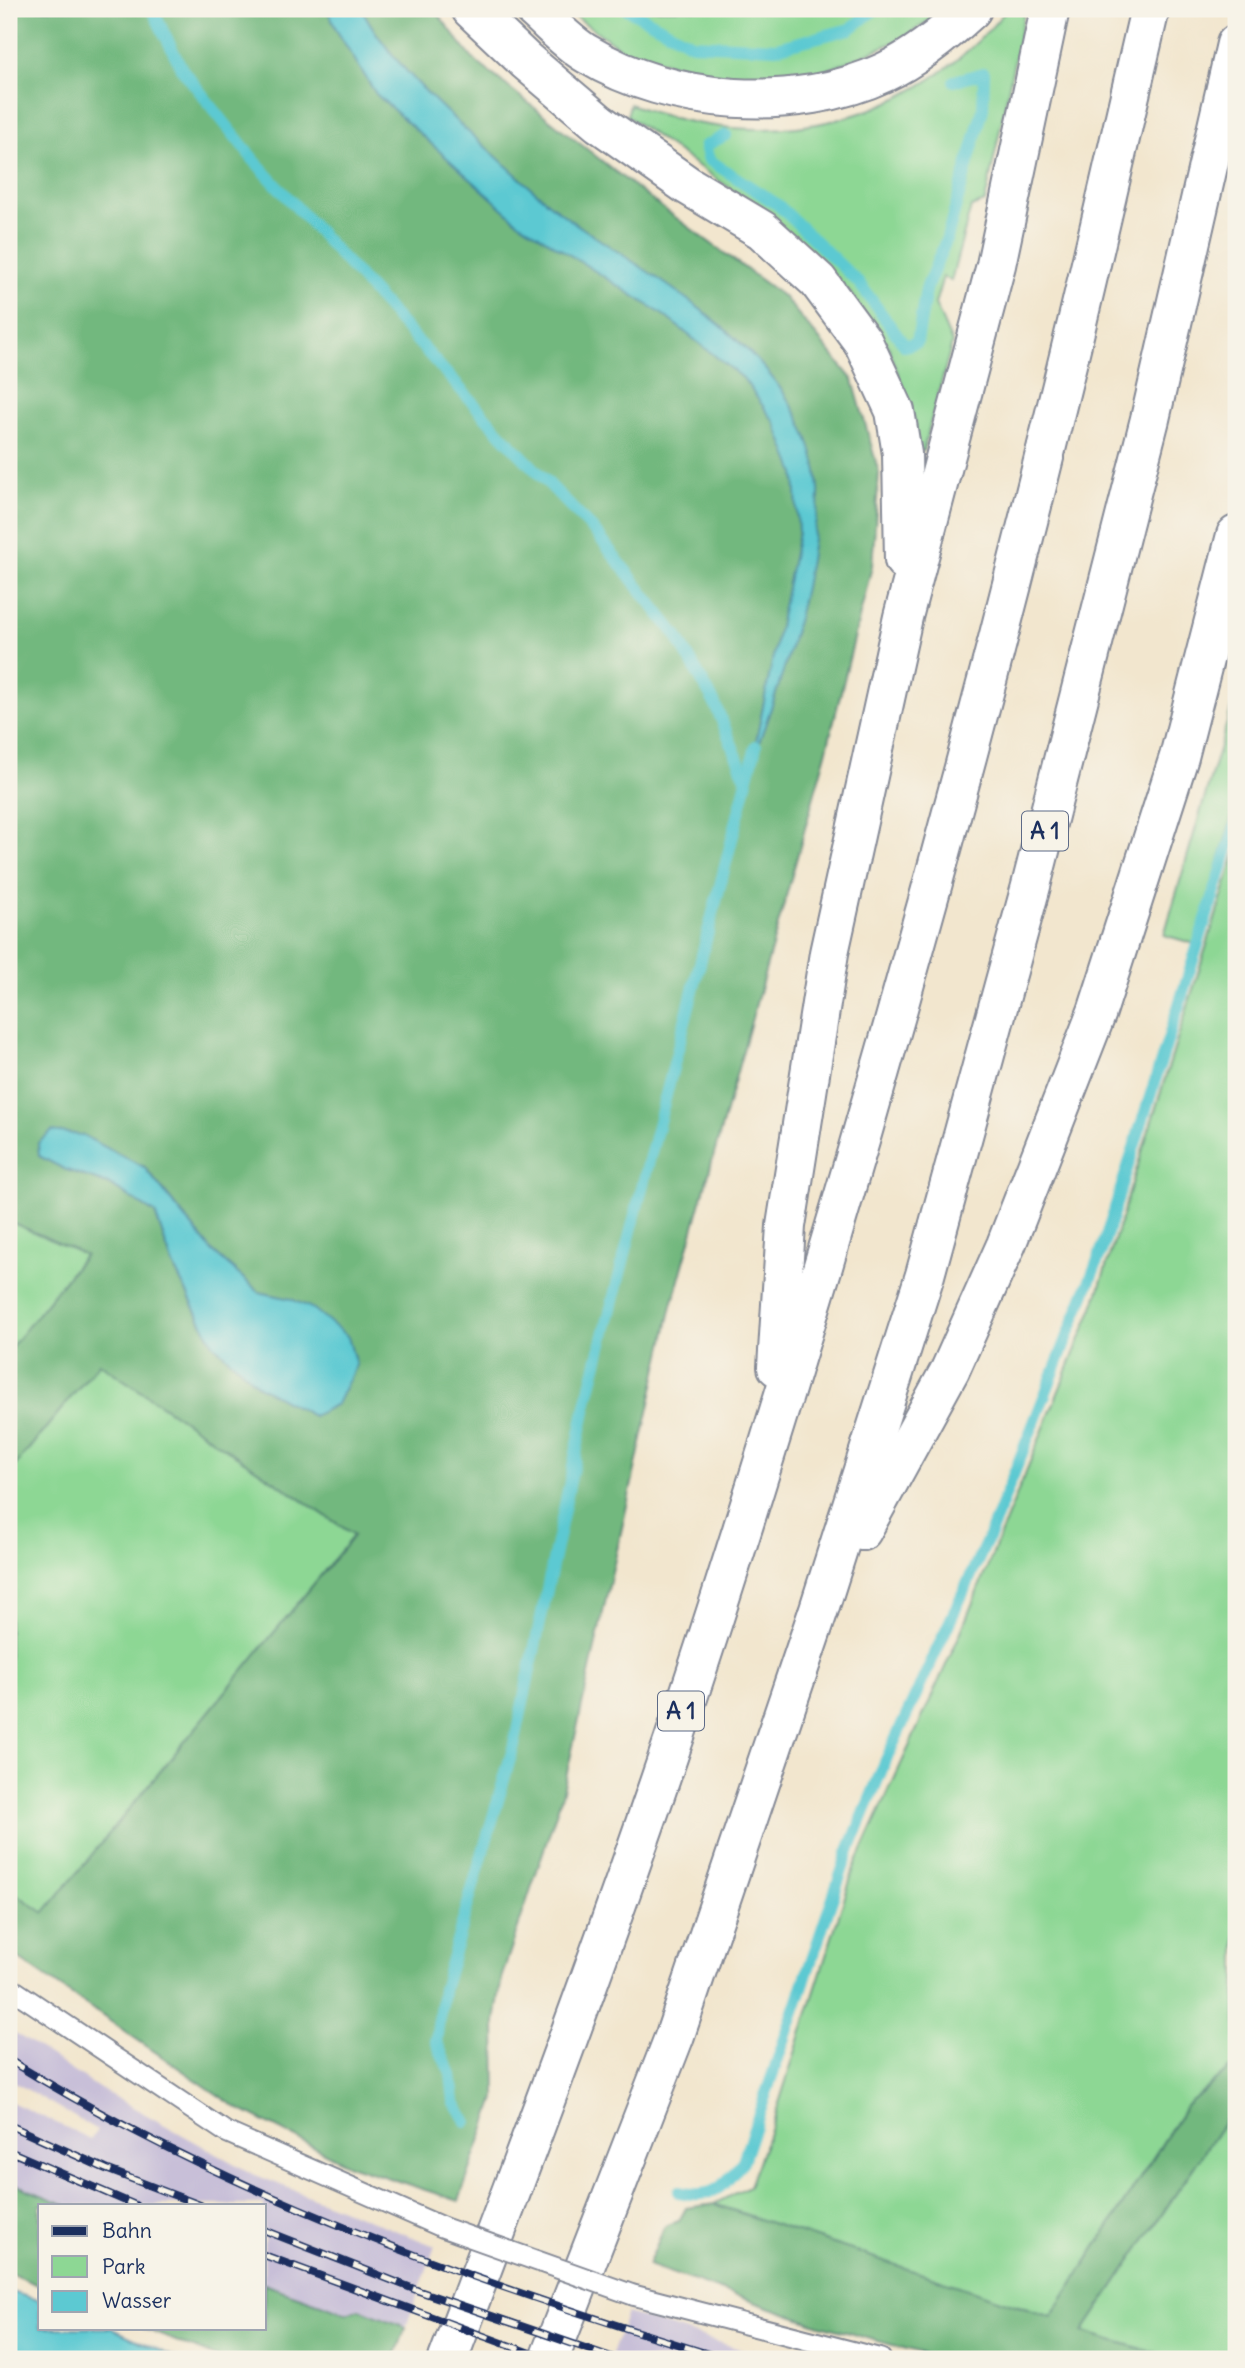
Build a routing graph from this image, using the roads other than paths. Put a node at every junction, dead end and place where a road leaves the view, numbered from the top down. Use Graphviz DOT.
graph roads {
  1 [pos="471,9"];
  2 [pos="534,9"];
  3 [pos="972,9"];
  4 [pos="1050,9"];
  5 [pos="1150,9"];
  6 [pos="1236,44"];
  7 [pos="1233,551"];
  8 [pos="903,617"];
  9 [pos="776,1420"];
  10 [pos="819,1609"];
  11 [pos="9,1987"];
  12 [pos="448,2359"];
  13 [pos="549,2359"];
  14 [pos="881,2359"];
  1 -- 8 [label="highway"];
  2 -- 3 [label="highway"];
  4 -- 8 [label="highway"];
  5 -- 9 [label="highway, A 1"];
  6 -- 10 [label="highway, A 1"];
  7 -- 10 [label="highway"];
  8 -- 9 [label="highway"];
  9 -- 12 [label="highway, A 1"];
  10 -- 13 [label="highway, A 1"];
  11 -- 14 [label="lane, bridge"];
}
